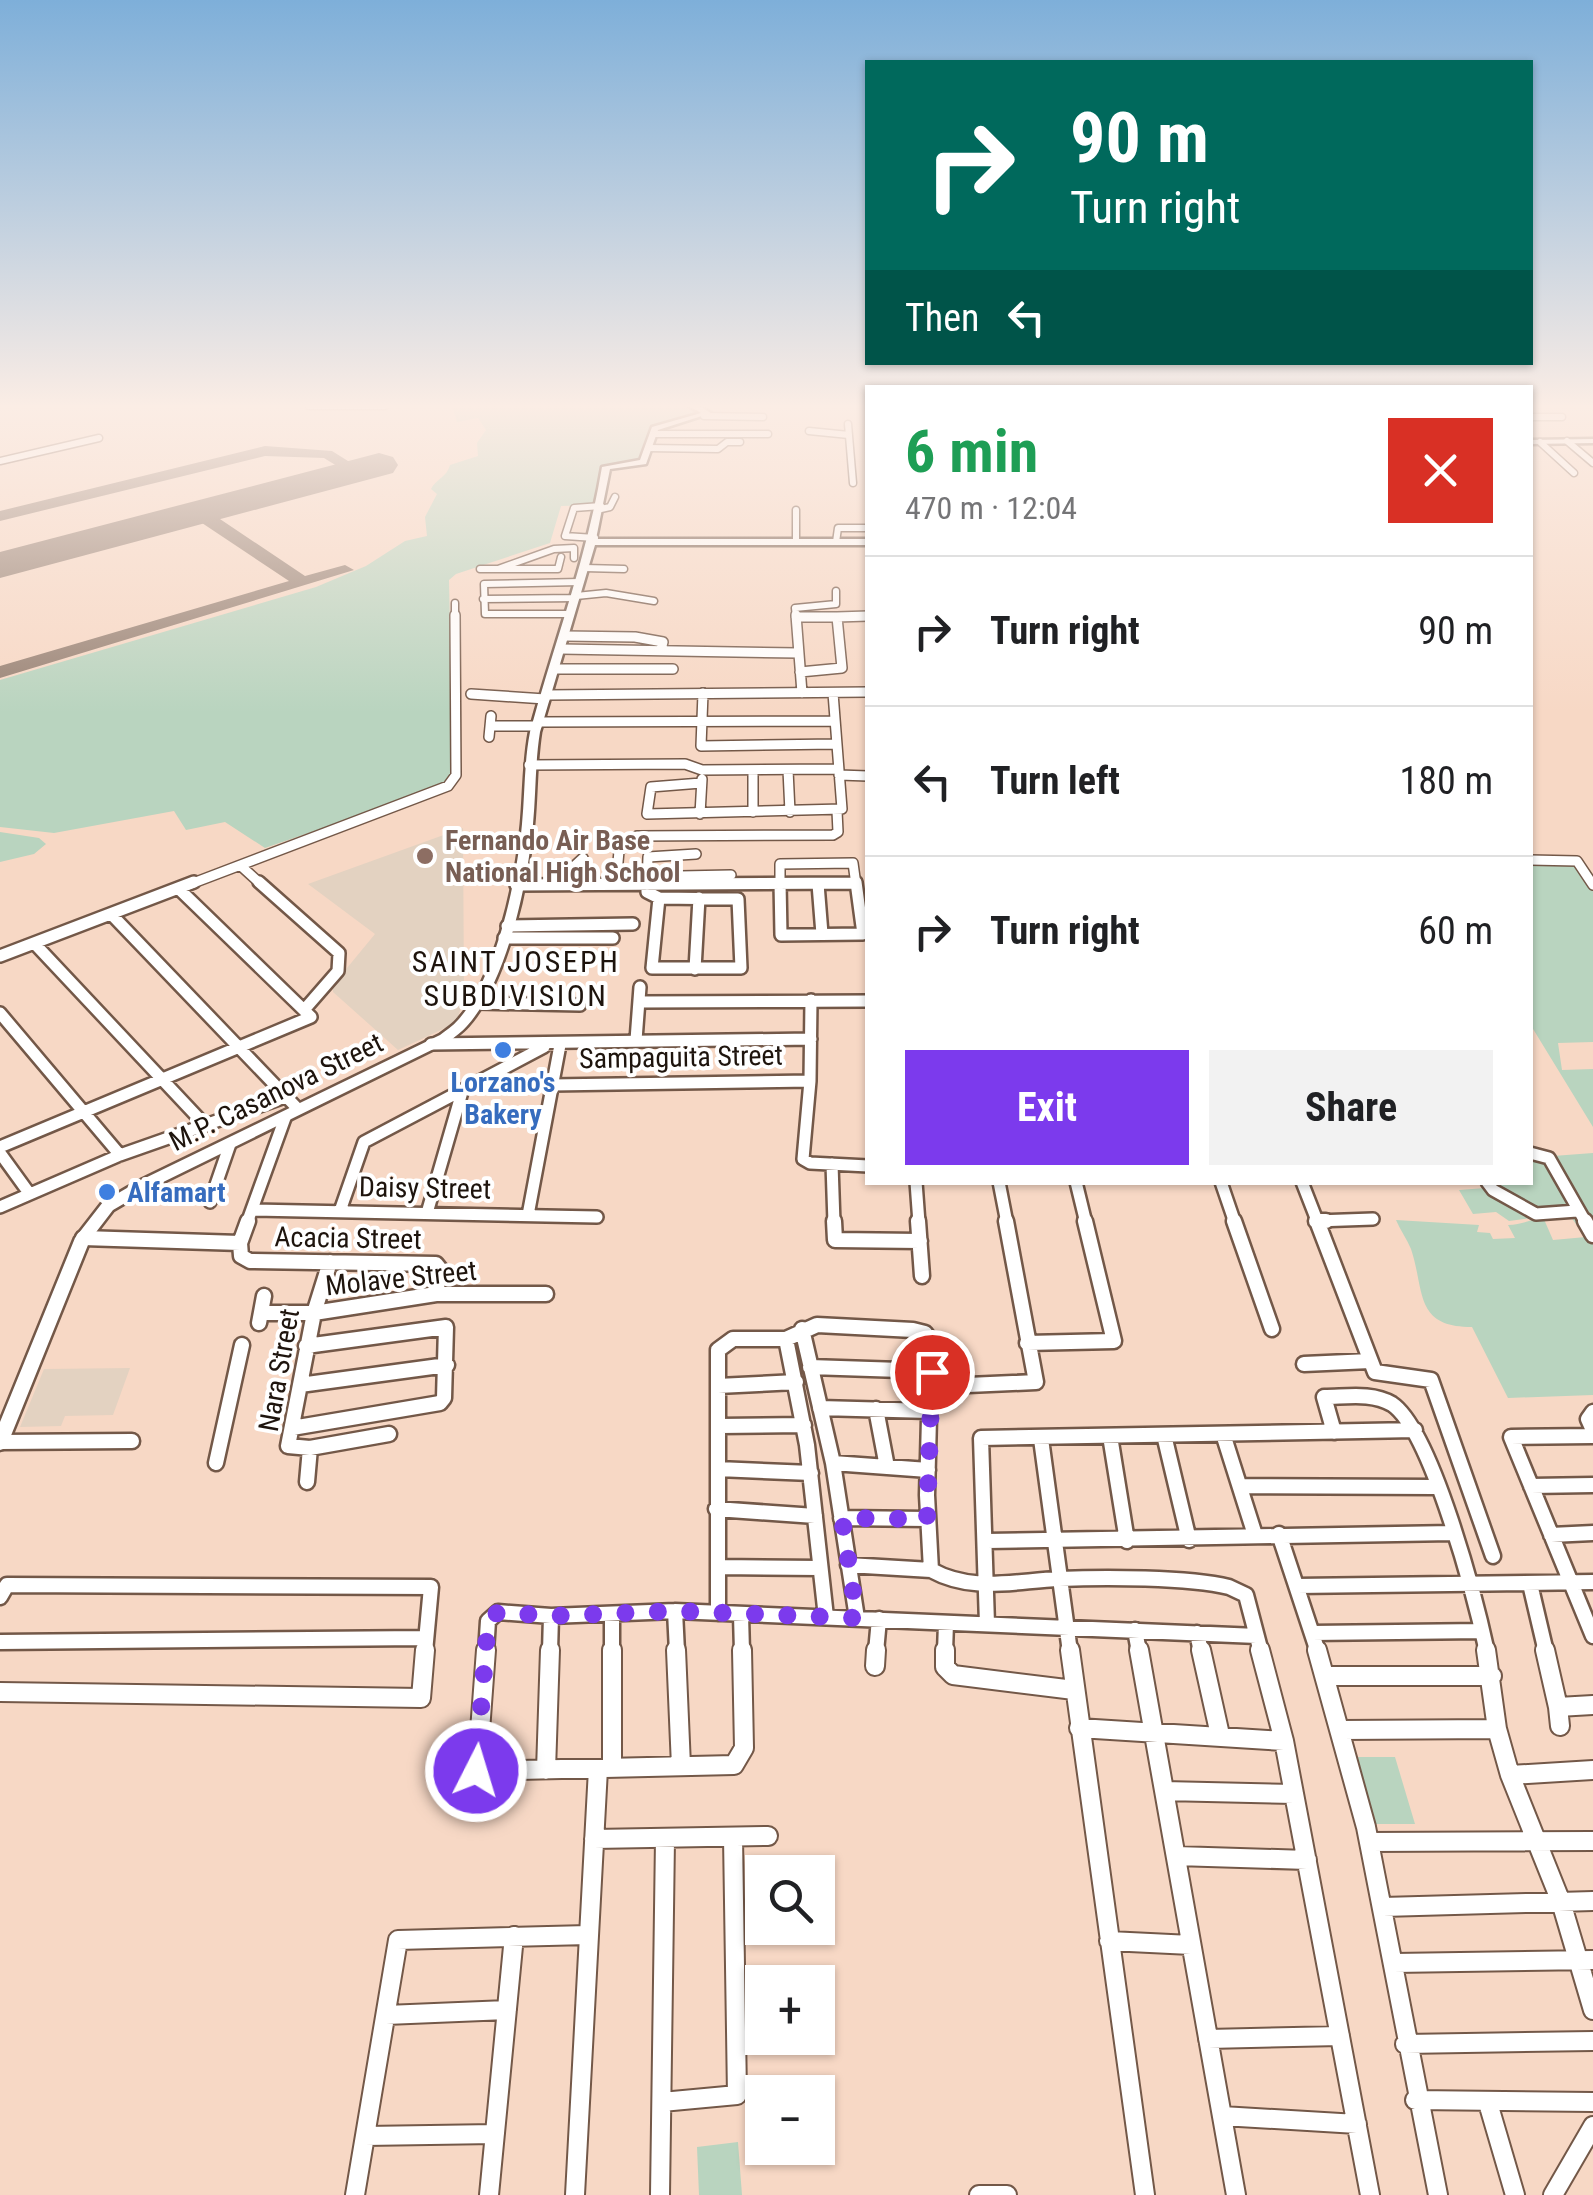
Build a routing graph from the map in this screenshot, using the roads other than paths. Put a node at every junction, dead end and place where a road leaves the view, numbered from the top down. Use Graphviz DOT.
graph roads {
  1 [pos="574,508"];
  2 [pos="601,508"];
  3 [pos="796,510"];
  4 [pos="865,528"];
  5 [pos="594,540"];
  6 [pos="796,542"];
  7 [pos="836,542"];
  8 [pos="865,542"];
  9 [pos="532,557"];
  10 [pos="561,558"];
  11 [pos="582,561"];
  12 [pos="624,568"];
  13 [pos="480,569"];
  14 [pos="498,569"];
  15 [pos="580,582"];
  16 [pos="836,591"];
  17 [pos="576,598"];
  18 [pos="657,598"];
  19 [pos="484,599"];
  20 [pos="454,603"];
  21 [pos="572,614"];
  22 [pos="836,616"];
  23 [pos="865,616"];
  24 [pos="796,617"];
  25 [pos="563,643"];
  26 [pos="661,650"];
  27 [pos="798,652"];
  28 [pos="555,668"];
  29 [pos="673,669"];
  30 [pos="800,672"];
  31 [pos="865,692"];
  32 [pos="703,693"];
  33 [pos="802,693"];
  34 [pos="833,693"];
  35 [pos="471,694"];
  36 [pos="546,697"];
  37 [pos="702,721"];
  38 [pos="834,721"];
  39 [pos="537,724"];
  40 [pos="489,738"];
  41 [pos="836,744"];
  42 [pos="529,766"];
  43 [pos="702,770"];
  44 [pos="753,770"];
  45 [pos="788,770"];
  46 [pos="839,772"];
  47 [pos="865,776"];
  48 [pos="701,783"];
  49 [pos="837,810"];
  50 [pos="754,812"];
  51 [pos="790,812"];
  52 [pos="700,814"];
  53 [pos="696,854"];
  54 [pos="582,858"];
  55 [pos="1533,860"];
  56 [pos="242,866"];
  57 [pos="731,875"];
  58 [pos="566,884"];
  59 [pos="616,884"];
  60 [pos="645,884"];
  61 [pos="675,884"];
  62 [pos="780,884"];
  63 [pos="818,884"];
  64 [pos="516,885"];
  65 [pos="1593,885"];
  66 [pos="860,888"];
  67 [pos="179,889"];
  68 [pos="659,898"];
  69 [pos="699,898"];
  70 [pos="112,915"];
  71 [pos="633,924"];
  72 [pos="506,932"];
  73 [pos="822,934"];
  74 [pos="613,938"];
  75 [pos="35,944"];
  76 [pos="0,956"];
  77 [pos="695,969"];
  78 [pos="640,987"];
  79 [pos="810,1000"];
  80 [pos="865,1001"];
  81 [pos="639,1002"];
  82 [pos="476,1004"];
  83 [pos="580,1005"];
  84 [pos="304,1010"];
  85 [pos="0,1013"];
  86 [pos="811,1039"];
  87 [pos="636,1040"];
  88 [pos="431,1044"];
  89 [pos="554,1045"];
  90 [pos="236,1046"];
  91 [pos="160,1079"];
  92 [pos="810,1081"];
  93 [pos="552,1084"];
  94 [pos="462,1092"];
  95 [pos="285,1097"];
  96 [pos="82,1112"];
  97 [pos="291,1113"];
  98 [pos="205,1124"];
  99 [pos="230,1144"];
  100 [pos="0,1150"];
  101 [pos="1533,1154"];
  102 [pos="120,1155"];
  103 [pos="832,1164"];
  104 [pos="865,1166"];
  105 [pos="916,1185"];
  106 [pos="1000,1185"];
  107 [pos="1077,1185"];
  108 [pos="1222,1185"];
  109 [pos="1303,1185"];
  110 [pos="1489,1185"];
  111 [pos="29,1193"];
  112 [pos="210,1202"];
  113 [pos="0,1207"];
  114 [pos="252,1210"];
  115 [pos="1577,1210"];
  116 [pos="340,1211"];
  117 [pos="428,1213"];
  118 [pos="528,1215"];
  119 [pos="597,1217"];
  120 [pos="1373,1219"];
  121 [pos="1316,1220"];
  122 [pos="1593,1235"];
  123 [pos="83,1238"];
  124 [pos="920,1241"];
  125 [pos="240,1243"];
  126 [pos="330,1262"];
  127 [pos="922,1276"];
  128 [pos="436,1294"];
  129 [pos="546,1294"];
  130 [pos="264,1296"];
  131 [pos="314,1312"];
  132 [pos="802,1329"];
  133 [pos="1272,1329"];
  134 [pos="786,1339"];
  135 [pos="1027,1343"];
  136 [pos="242,1345"];
  137 [pos="306,1346"];
  138 [pos="1370,1360"];
  139 [pos="1304,1364"];
  140 [pos="447,1365"];
  141 [pos="810,1367"];
  142 [pos="932,1372"];
  143 [pos="796,1382"];
  144 [pos="300,1385"];
  145 [pos="968,1385"];
  146 [pos="718,1386"];
  147 [pos="820,1408"];
  148 [pos="876,1409"];
  149 [pos="930,1410"];
  150 [pos="1593,1412"];
  151 [pos="804,1425"];
  152 [pos="720,1426"];
  153 [pos="292,1428"];
  154 [pos="1414,1430"];
  155 [pos="1334,1432"];
  156 [pos="1593,1433"];
  157 [pos="389,1434"];
  158 [pos="1224,1434"];
  159 [pos="1164,1435"];
  160 [pos="1110,1436"];
  161 [pos="1040,1439"];
  162 [pos="132,1441"];
  163 [pos="0,1443"];
  164 [pos="310,1448"];
  165 [pos="216,1463"];
  166 [pos="833,1463"];
  167 [pos="886,1467"];
  168 [pos="718,1468"];
  169 [pos="928,1470"];
  170 [pos="810,1473"];
  171 [pos="307,1482"];
  172 [pos="1593,1485"];
  173 [pos="1240,1486"];
  174 [pos="1530,1486"];
  175 [pos="1436,1487"];
  176 [pos="716,1508"];
  177 [pos="815,1516"];
  178 [pos="842,1518"];
  179 [pos="927,1519"];
  180 [pos="1452,1532"];
  181 [pos="1593,1533"];
  182 [pos="1279,1534"];
  183 [pos="1551,1534"];
  184 [pos="1255,1535"];
  185 [pos="1189,1540"];
  186 [pos="987,1541"];
  187 [pos="1127,1541"];
  188 [pos="1055,1542"];
  189 [pos="1492,1556"];
  190 [pos="848,1565"];
  191 [pos="718,1568"];
  192 [pos="820,1568"];
  193 [pos="931,1570"];
  194 [pos="1061,1579"];
  195 [pos="1593,1582"];
  196 [pos="1570,1583"];
  197 [pos="1530,1584"];
  198 [pos="987,1585"];
  199 [pos="1472,1585"];
  200 [pos="1297,1586"];
  201 [pos="0,1597"];
  202 [pos="675,1611"];
  203 [pos="718,1613"];
  204 [pos="612,1614"];
  205 [pos="741,1615"];
  206 [pos="550,1616"];
  207 [pos="826,1617"];
  208 [pos="857,1618"];
  209 [pos="879,1620"];
  210 [pos="946,1623"];
  211 [pos="987,1624"];
  212 [pos="1066,1626"];
  213 [pos="1135,1630"];
  214 [pos="1482,1632"];
  215 [pos="1198,1633"];
  216 [pos="1312,1633"];
  217 [pos="1256,1636"];
  218 [pos="1593,1636"];
  219 [pos="423,1638"];
  220 [pos="0,1642"];
  221 [pos="875,1666"];
  222 [pos="1327,1676"];
  223 [pos="1492,1676"];
  224 [pos="1074,1690"];
  225 [pos="0,1692"];
  226 [pos="1593,1705"];
  227 [pos="1558,1707"];
  228 [pos="1560,1726"];
  229 [pos="1079,1728"];
  230 [pos="1497,1729"];
  231 [pos="1341,1730"];
  232 [pos="1153,1733"];
  233 [pos="1220,1735"];
  234 [pos="1284,1741"];
  235 [pos="681,1766"];
  236 [pos="605,1768"];
  237 [pos="546,1770"];
  238 [pos="1593,1770"];
  239 [pos="1510,1775"];
  240 [pos="1164,1791"];
  241 [pos="1294,1794"];
  242 [pos="768,1836"];
  243 [pos="733,1837"];
  244 [pos="664,1838"];
  245 [pos="594,1839"];
  246 [pos="1369,1842"];
  247 [pos="1593,1842"];
  248 [pos="1536,1843"];
  249 [pos="1176,1856"];
  250 [pos="1306,1860"];
  251 [pos="1593,1901"];
  252 [pos="1561,1902"];
  253 [pos="1383,1907"];
  254 [pos="588,1935"];
  255 [pos="514,1936"];
  256 [pos="1109,1942"];
  257 [pos="1192,1945"];
  258 [pos="1585,1960"];
  259 [pos="1394,1964"];
  260 [pos="506,2010"];
  261 [pos="1593,2010"];
  262 [pos="386,2016"];
  263 [pos="1340,2036"];
  264 [pos="1208,2039"];
  265 [pos="1593,2040"];
  266 [pos="1405,2044"];
  267 [pos="1414,2100"];
  268 [pos="662,2102"];
  269 [pos="1593,2102"];
  270 [pos="1488,2103"];
  271 [pos="1222,2116"];
  272 [pos="1357,2124"];
  273 [pos="1593,2126"];
  274 [pos="494,2134"];
  275 [pos="365,2136"];
  276 [pos="355,2195"];
  277 [pos="490,2195"];
  278 [pos="575,2195"];
  279 [pos="660,2195"];
  280 [pos="979,2195"];
  281 [pos="1007,2195"];
  282 [pos="1145,2195"];
  283 [pos="1236,2195"];
  284 [pos="1370,2195"];
  285 [pos="1438,2195"];
  286 [pos="1515,2195"];
  287 [pos="1553,2195"];
  1 -- 5 [label="street"];
  2 -- 5 [label="street"];
  3 -- 6 [label="street"];
  4 -- 7 [label="street"];
  5 -- 6 [label="street"];
  5 -- 11 [label="street, M.P. Casanova Street"];
  6 -- 7 [label="street"];
  7 -- 8 [label="street"];
  9 -- 10 [label="street"];
  9 -- 11 [label="street"];
  9 -- 14 [label="street"];
  10 -- 11 [label="street"];
  10 -- 14 [label="street"];
  11 -- 12 [label="street"];
  11 -- 15 [label="street, M.P. Casanova Street"];
  13 -- 14 [label="street"];
  15 -- 17 [label="street, M.P. Casanova Street"];
  15 -- 19 [label="street"];
  16 -- 24 [label="street"];
  17 -- 18 [label="street"];
  17 -- 19 [label="street"];
  17 -- 21 [label="street, M.P. Casanova Street"];
  19 -- 21 [label="street"];
  20 -- 56 [label="street"];
  21 -- 25 [label="street, M.P. Casanova Street"];
  22 -- 23 [label="street"];
  22 -- 24 [label="street"];
  22 -- 30 [label="street"];
  24 -- 27 [label="street"];
  25 -- 26 [label="street"];
  25 -- 26 [label="street"];
  25 -- 28 [label="street, M.P. Casanova Street"];
  26 -- 27 [label="street"];
  27 -- 30 [label="street"];
  28 -- 29 [label="street"];
  28 -- 36 [label="street, M.P. Casanova Street"];
  30 -- 33 [label="street"];
  31 -- 34 [label="street"];
  32 -- 33 [label="street"];
  32 -- 36 [label="street"];
  32 -- 37 [label="street"];
  33 -- 34 [label="street"];
  34 -- 38 [label="street"];
  35 -- 36 [label="street"];
  36 -- 39 [label="street, M.P. Casanova Street"];
  37 -- 38 [label="street"];
  37 -- 39 [label="street"];
  37 -- 41 [label="street"];
  38 -- 41 [label="street"];
  39 -- 40 [label="street"];
  39 -- 42 [label="street, M.P. Casanova Street"];
  41 -- 46 [label="street"];
  42 -- 43 [label="street"];
  42 -- 64 [label="street, M.P. Casanova Street"];
  43 -- 44 [label="street"];
  43 -- 48 [label="street"];
  44 -- 45 [label="street"];
  44 -- 50 [label="street"];
  45 -- 46 [label="street"];
  45 -- 51 [label="street"];
  46 -- 47 [label="street"];
  46 -- 49 [label="street"];
  48 -- 52 [label="street"];
  48 -- 52 [label="street"];
  49 -- 51 [label="street"];
  49 -- 59 [label="street"];
  50 -- 51 [label="street"];
  50 -- 52 [label="street"];
  53 -- 60 [label="street"];
  54 -- 58 [label="street"];
  55 -- 65 [label="street"];
  56 -- 67 [label="street"];
  56 -- 84 [label="street"];
  57 -- 61 [label="street"];
  58 -- 59 [label="street"];
  58 -- 64 [label="street"];
  59 -- 60 [label="street"];
  60 -- 61 [label="street"];
  60 -- 68 [label="street"];
  61 -- 62 [label="street"];
  62 -- 63 [label="street"];
  62 -- 66 [label="street"];
  62 -- 73 [label="street"];
  63 -- 66 [label="street"];
  63 -- 73 [label="street"];
  64 -- 72 [label="street, M.P. Casanova Street"];
  66 -- 73 [label="street"];
  67 -- 70 [label="street"];
  67 -- 84 [label="street"];
  68 -- 69 [label="street"];
  68 -- 77 [label="street"];
  69 -- 77 [label="street"];
  69 -- 77 [label="street"];
  70 -- 75 [label="street"];
  70 -- 90 [label="street"];
  71 -- 72 [label="street"];
  72 -- 74 [label="street"];
  72 -- 82 [label="street, M.P. Casanova Street"];
  75 -- 76 [label="street"];
  75 -- 91 [label="street"];
  78 -- 81 [label="street"];
  79 -- 80 [label="street"];
  79 -- 81 [label="street"];
  79 -- 86 [label="street"];
  81 -- 87 [label="street"];
  82 -- 83 [label="street"];
  82 -- 88 [label="street, M.P. Casanova Street"];
  84 -- 90 [label="street"];
  85 -- 96 [label="street"];
  86 -- 87 [label="street"];
  86 -- 92 [label="street"];
  87 -- 89 [label="street"];
  88 -- 89 [label="street"];
  88 -- 97 [label="street, M.P. Casanova Street"];
  89 -- 93 [label="street"];
  89 -- 94 [label="street"];
  90 -- 91 [label="street"];
  90 -- 95 [label="street"];
  91 -- 96 [label="street"];
  91 -- 98 [label="street"];
  92 -- 93 [label="street, Sampaguita Street"];
  92 -- 103 [label="street"];
  93 -- 118 [label="street"];
  94 -- 116 [label="street"];
  94 -- 117 [label="street"];
  95 -- 97 [label="street"];
  95 -- 98 [label="street"];
  96 -- 100 [label="street"];
  96 -- 102 [label="street"];
  97 -- 99 [label="street, M.P. Casanova Street"];
  97 -- 114 [label="street"];
  98 -- 102 [label="street"];
  99 -- 112 [label="street"];
  99 -- 123 [label="street, M.P. Casanova Street"];
  100 -- 111 [label="street"];
  101 -- 115 [label="street"];
  102 -- 111 [label="street"];
  103 -- 104 [label="street"];
  103 -- 124 [label="street"];
  105 -- 124 [label="street"];
  106 -- 135 [label="street"];
  107 -- 135 [label="street"];
  108 -- 133 [label="street"];
  109 -- 121 [label="street"];
  110 -- 115 [label="street"];
  111 -- 113 [label="street"];
  114 -- 116 [label="street, Daisy Street"];
  114 -- 125 [label="street"];
  115 -- 122 [label="street"];
  116 -- 117 [label="street, Daisy Street"];
  117 -- 118 [label="street, Daisy Street"];
  118 -- 119 [label="street, Daisy Street"];
  120 -- 121 [label="street"];
  121 -- 138 [label="street"];
  123 -- 125 [label="street"];
  123 -- 163 [label="street, M.P. Casanova Street"];
  124 -- 127 [label="street"];
  125 -- 126 [label="street, Acacia Street"];
  126 -- 128 [label="street, Acacia Street"];
  126 -- 131 [label="street, Nara Street"];
  128 -- 129 [label="street, Molave Street"];
  128 -- 131 [label="street, Molave Street"];
  130 -- 131 [label="street, Molave Street"];
  131 -- 137 [label="street, Nara Street"];
  132 -- 134 [label="street"];
  132 -- 141 [label="street"];
  132 -- 142 [label="street"];
  134 -- 143 [label="street"];
  134 -- 146 [label="street"];
  135 -- 145 [label="street"];
  136 -- 165 [label="street"];
  137 -- 140 [label="street"];
  137 -- 144 [label="street, Nara Street"];
  138 -- 139 [label="street"];
  138 -- 189 [label="street"];
  140 -- 144 [label="street"];
  140 -- 153 [label="street"];
  141 -- 142 [label="street"];
  141 -- 147 [label="street"];
  142 -- 149 [label="street"];
  143 -- 146 [label="street"];
  143 -- 151 [label="street"];
  144 -- 153 [label="street, Nara Street"];
  146 -- 152 [label="street"];
  147 -- 148 [label="street"];
  147 -- 166 [label="street"];
  148 -- 149 [label="street"];
  148 -- 167 [label="street"];
  149 -- 169 [label="street"];
  150 -- 156 [label="street"];
  151 -- 152 [label="street"];
  151 -- 170 [label="street"];
  152 -- 168 [label="street"];
  153 -- 164 [label="street, Nara Street"];
  154 -- 155 [label="street"];
  154 -- 155 [label="street"];
  154 -- 175 [label="street"];
  155 -- 158 [label="street"];
  156 -- 174 [label="street"];
  157 -- 164 [label="street, Nara Street"];
  158 -- 159 [label="street"];
  158 -- 173 [label="street"];
  159 -- 160 [label="street"];
  159 -- 185 [label="street"];
  160 -- 161 [label="street"];
  160 -- 187 [label="street"];
  161 -- 186 [label="street"];
  161 -- 188 [label="street"];
  162 -- 163 [label="street"];
  164 -- 171 [label="street"];
  166 -- 167 [label="street"];
  166 -- 178 [label="street"];
  167 -- 169 [label="street"];
  168 -- 170 [label="street"];
  168 -- 176 [label="street"];
  169 -- 179 [label="street"];
  170 -- 177 [label="street"];
  172 -- 174 [label="street"];
  173 -- 175 [label="street"];
  173 -- 184 [label="street"];
  174 -- 183 [label="street"];
  175 -- 180 [label="street"];
  176 -- 177 [label="street"];
  176 -- 191 [label="street"];
  177 -- 192 [label="street"];
  178 -- 179 [label="street"];
  178 -- 190 [label="street"];
  179 -- 193 [label="street"];
  180 -- 182 [label="street"];
  180 -- 199 [label="street"];
  181 -- 183 [label="street"];
  182 -- 184 [label="street"];
  182 -- 200 [label="street"];
  183 -- 196 [label="street"];
  184 -- 185 [label="street"];
  185 -- 187 [label="street"];
  186 -- 188 [label="street"];
  186 -- 198 [label="street"];
  187 -- 188 [label="street"];
  188 -- 194 [label="street"];
  190 -- 193 [label="street"];
  190 -- 208 [label="street"];
  191 -- 192 [label="street"];
  191 -- 203 [label="street"];
  192 -- 207 [label="street"];
  193 -- 198 [label="street"];
  194 -- 198 [label="street"];
  194 -- 212 [label="street"];
  194 -- 217 [label="street"];
  195 -- 196 [label="street"];
  196 -- 197 [label="street"];
  196 -- 218 [label="street"];
  197 -- 199 [label="street"];
  197 -- 227 [label="street"];
  198 -- 211 [label="street"];
  199 -- 200 [label="street"];
  199 -- 214 [label="street"];
  200 -- 216 [label="street"];
  201 -- 219 [label="street"];
  202 -- 203 [label="street"];
  202 -- 204 [label="street"];
  202 -- 235 [label="street"];
  203 -- 205 [label="street"];
  204 -- 206 [label="street"];
  204 -- 236 [label="street"];
  205 -- 207 [label="street"];
  205 -- 235 [label="street"];
  206 -- 237 [label="street"];
  206 -- 237 [label="street"];
  207 -- 208 [label="street"];
  208 -- 209 [label="street"];
  209 -- 210 [label="street"];
  209 -- 221 [label="street"];
  210 -- 211 [label="street"];
  210 -- 224 [label="street"];
  211 -- 212 [label="street"];
  212 -- 213 [label="street"];
  212 -- 224 [label="street"];
  213 -- 215 [label="street"];
  213 -- 232 [label="street"];
  214 -- 216 [label="street"];
  214 -- 223 [label="street"];
  215 -- 217 [label="street"];
  215 -- 233 [label="street"];
  216 -- 222 [label="street"];
  217 -- 234 [label="street"];
  219 -- 220 [label="street"];
  219 -- 225 [label="street"];
  222 -- 223 [label="street"];
  222 -- 231 [label="street"];
  223 -- 230 [label="street"];
  224 -- 229 [label="street"];
  226 -- 227 [label="street"];
  227 -- 228 [label="street"];
  229 -- 232 [label="street"];
  229 -- 256 [label="street"];
  230 -- 231 [label="street"];
  230 -- 239 [label="street"];
  231 -- 246 [label="street"];
  232 -- 233 [label="street"];
  232 -- 240 [label="street"];
  233 -- 234 [label="street"];
  234 -- 241 [label="street"];
  235 -- 236 [label="street"];
  236 -- 237 [label="street"];
  236 -- 245 [label="street"];
  238 -- 239 [label="street"];
  239 -- 248 [label="street"];
  240 -- 241 [label="street"];
  240 -- 249 [label="street"];
  241 -- 250 [label="street"];
  242 -- 243 [label="street"];
  243 -- 244 [label="street"];
  243 -- 268 [label="street"];
  244 -- 245 [label="street"];
  244 -- 268 [label="street"];
  245 -- 254 [label="street"];
  246 -- 248 [label="street"];
  246 -- 253 [label="street"];
  247 -- 248 [label="street"];
  248 -- 252 [label="street"];
  249 -- 250 [label="street"];
  249 -- 257 [label="street"];
  250 -- 263 [label="street"];
  251 -- 252 [label="street"];
  252 -- 253 [label="street"];
  252 -- 258 [label="street"];
  253 -- 259 [label="street"];
  254 -- 255 [label="street"];
  254 -- 278 [label="street"];
  255 -- 260 [label="street"];
  255 -- 262 [label="street"];
  256 -- 257 [label="street"];
  256 -- 282 [label="street"];
  257 -- 264 [label="street"];
  258 -- 259 [label="street"];
  258 -- 261 [label="street"];
  259 -- 266 [label="street"];
  260 -- 262 [label="street"];
  260 -- 274 [label="street"];
  262 -- 275 [label="street"];
  263 -- 264 [label="street"];
  263 -- 272 [label="street"];
  264 -- 271 [label="street"];
  265 -- 266 [label="street"];
  266 -- 267 [label="street"];
  267 -- 270 [label="street"];
  267 -- 285 [label="street"];
  268 -- 279 [label="street"];
  269 -- 270 [label="street"];
  270 -- 286 [label="street"];
  271 -- 272 [label="street"];
  271 -- 283 [label="street"];
  272 -- 284 [label="street"];
  273 -- 287 [label="street"];
  274 -- 275 [label="street"];
  274 -- 277 [label="street"];
  275 -- 276 [label="street"];
  280 -- 281 [label="street"];
}
